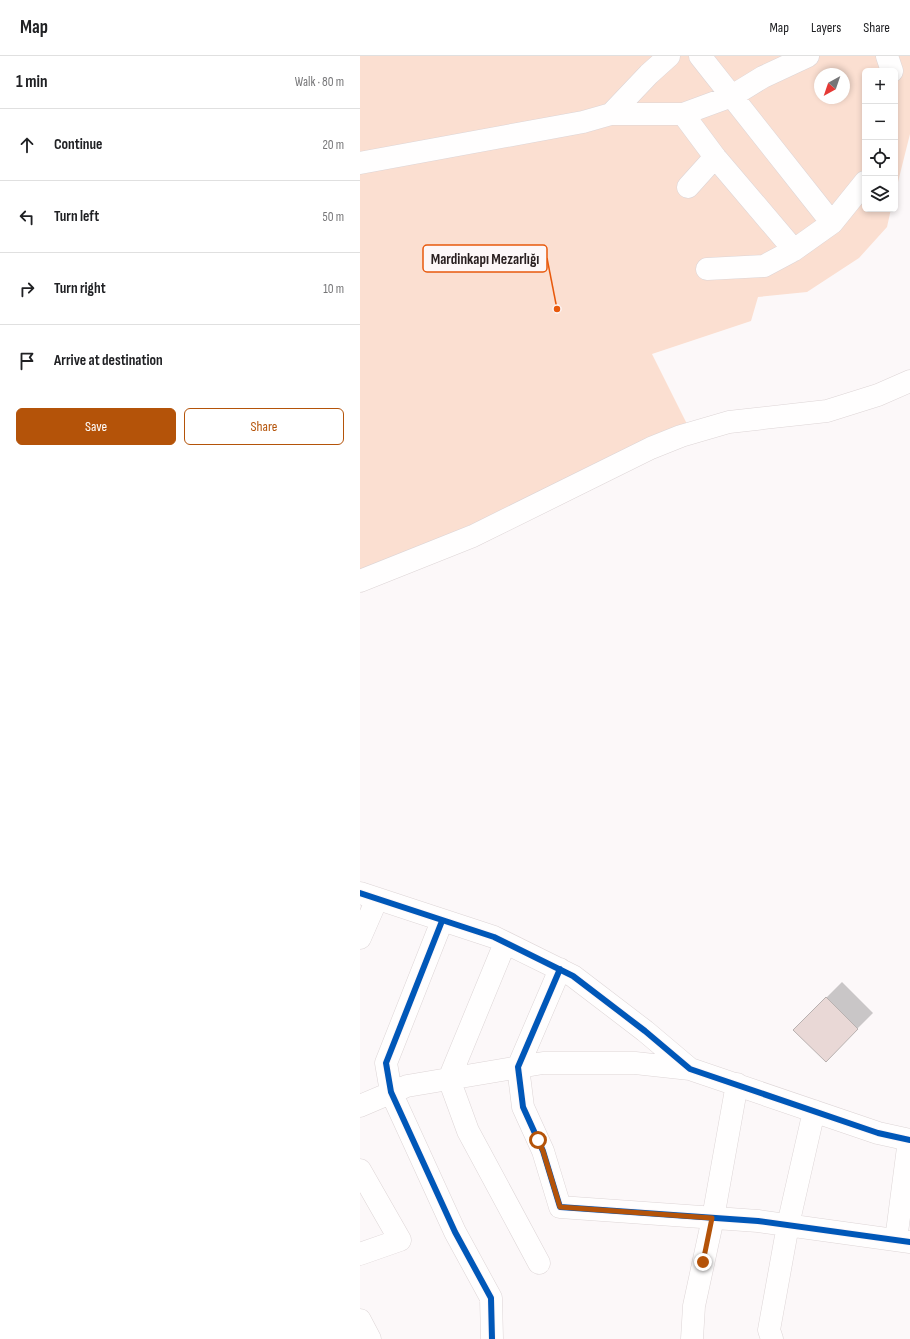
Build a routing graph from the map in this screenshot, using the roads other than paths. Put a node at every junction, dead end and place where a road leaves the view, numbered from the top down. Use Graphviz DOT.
graph roads {
  1 [pos="669,56"];
  2 [pos="700,56"];
  3 [pos="808,56"];
  4 [pos="888,56"];
  5 [pos="646,65"];
  6 [pos="891,68"];
  7 [pos="732,96"];
  8 [pos="611,114"];
  9 [pos="684,114"];
  10 [pos="715,157"];
  11 [pos="360,164"];
  12 [pos="862,186"];
  13 [pos="688,187"];
  14 [pos="832,223"];
  15 [pos="794,250"];
  16 [pos="707,269"];
  17 [pos="910,381"];
  18 [pos="360,582"];
  19 [pos="368,896"];
  20 [pos="442,920"];
  21 [pos="360,938"];
  22 [pos="505,943"];
  23 [pos="560,969"];
  24 [pos="518,1067"];
  25 [pos="690,1069"];
  26 [pos="449,1079"];
  27 [pos="737,1084"];
  28 [pos="391,1092"];
  29 [pos="360,1106"];
  30 [pos="814,1111"];
  31 [pos="909,1140"];
  32 [pos="360,1170"];
  33 [pos="712,1218"];
  34 [pos="788,1225"];
  35 [pos="903,1241"];
  36 [pos="360,1254"];
  37 [pos="539,1264"];
  38 [pos="360,1320"];
  39 [pos="370,1339"];
  40 [pos="492,1339"];
  41 [pos="692,1339"];
  42 [pos="772,1339"];
  1 -- 5 [label="street"];
  2 -- 7 [label="street"];
  3 -- 7 [label="street"];
  4 -- 6 [label="street"];
  5 -- 8 [label="street"];
  7 -- 9 [label="street"];
  7 -- 14 [label="street"];
  8 -- 9 [label="street"];
  8 -- 11 [label="street"];
  9 -- 10 [label="street"];
  10 -- 13 [label="street"];
  10 -- 15 [label="street"];
  12 -- 14 [label="street"];
  14 -- 15 [label="street"];
  15 -- 16 [label="street"];
  17 -- 18 [label="street"];
  19 -- 20 [label="street"];
  19 -- 21 [label="street"];
  20 -- 22 [label="street"];
  20 -- 28 [label="street"];
  22 -- 23 [label="street"];
  22 -- 26 [label="street"];
  23 -- 24 [label="street"];
  23 -- 25 [label="street"];
  24 -- 25 [label="street"];
  24 -- 26 [label="street"];
  24 -- 33 [label="street"];
  25 -- 27 [label="street"];
  26 -- 28 [label="street"];
  26 -- 37 [label="street"];
  27 -- 30 [label="street"];
  27 -- 33 [label="street"];
  28 -- 29 [label="street"];
  28 -- 40 [label="street"];
  30 -- 31 [label="street"];
  30 -- 34 [label="street"];
  31 -- 35 [label="street"];
  32 -- 36 [label="street"];
  33 -- 34 [label="street"];
  33 -- 41 [label="street"];
  34 -- 35 [label="street"];
  34 -- 42 [label="street"];
  38 -- 39 [label="street"];
}
